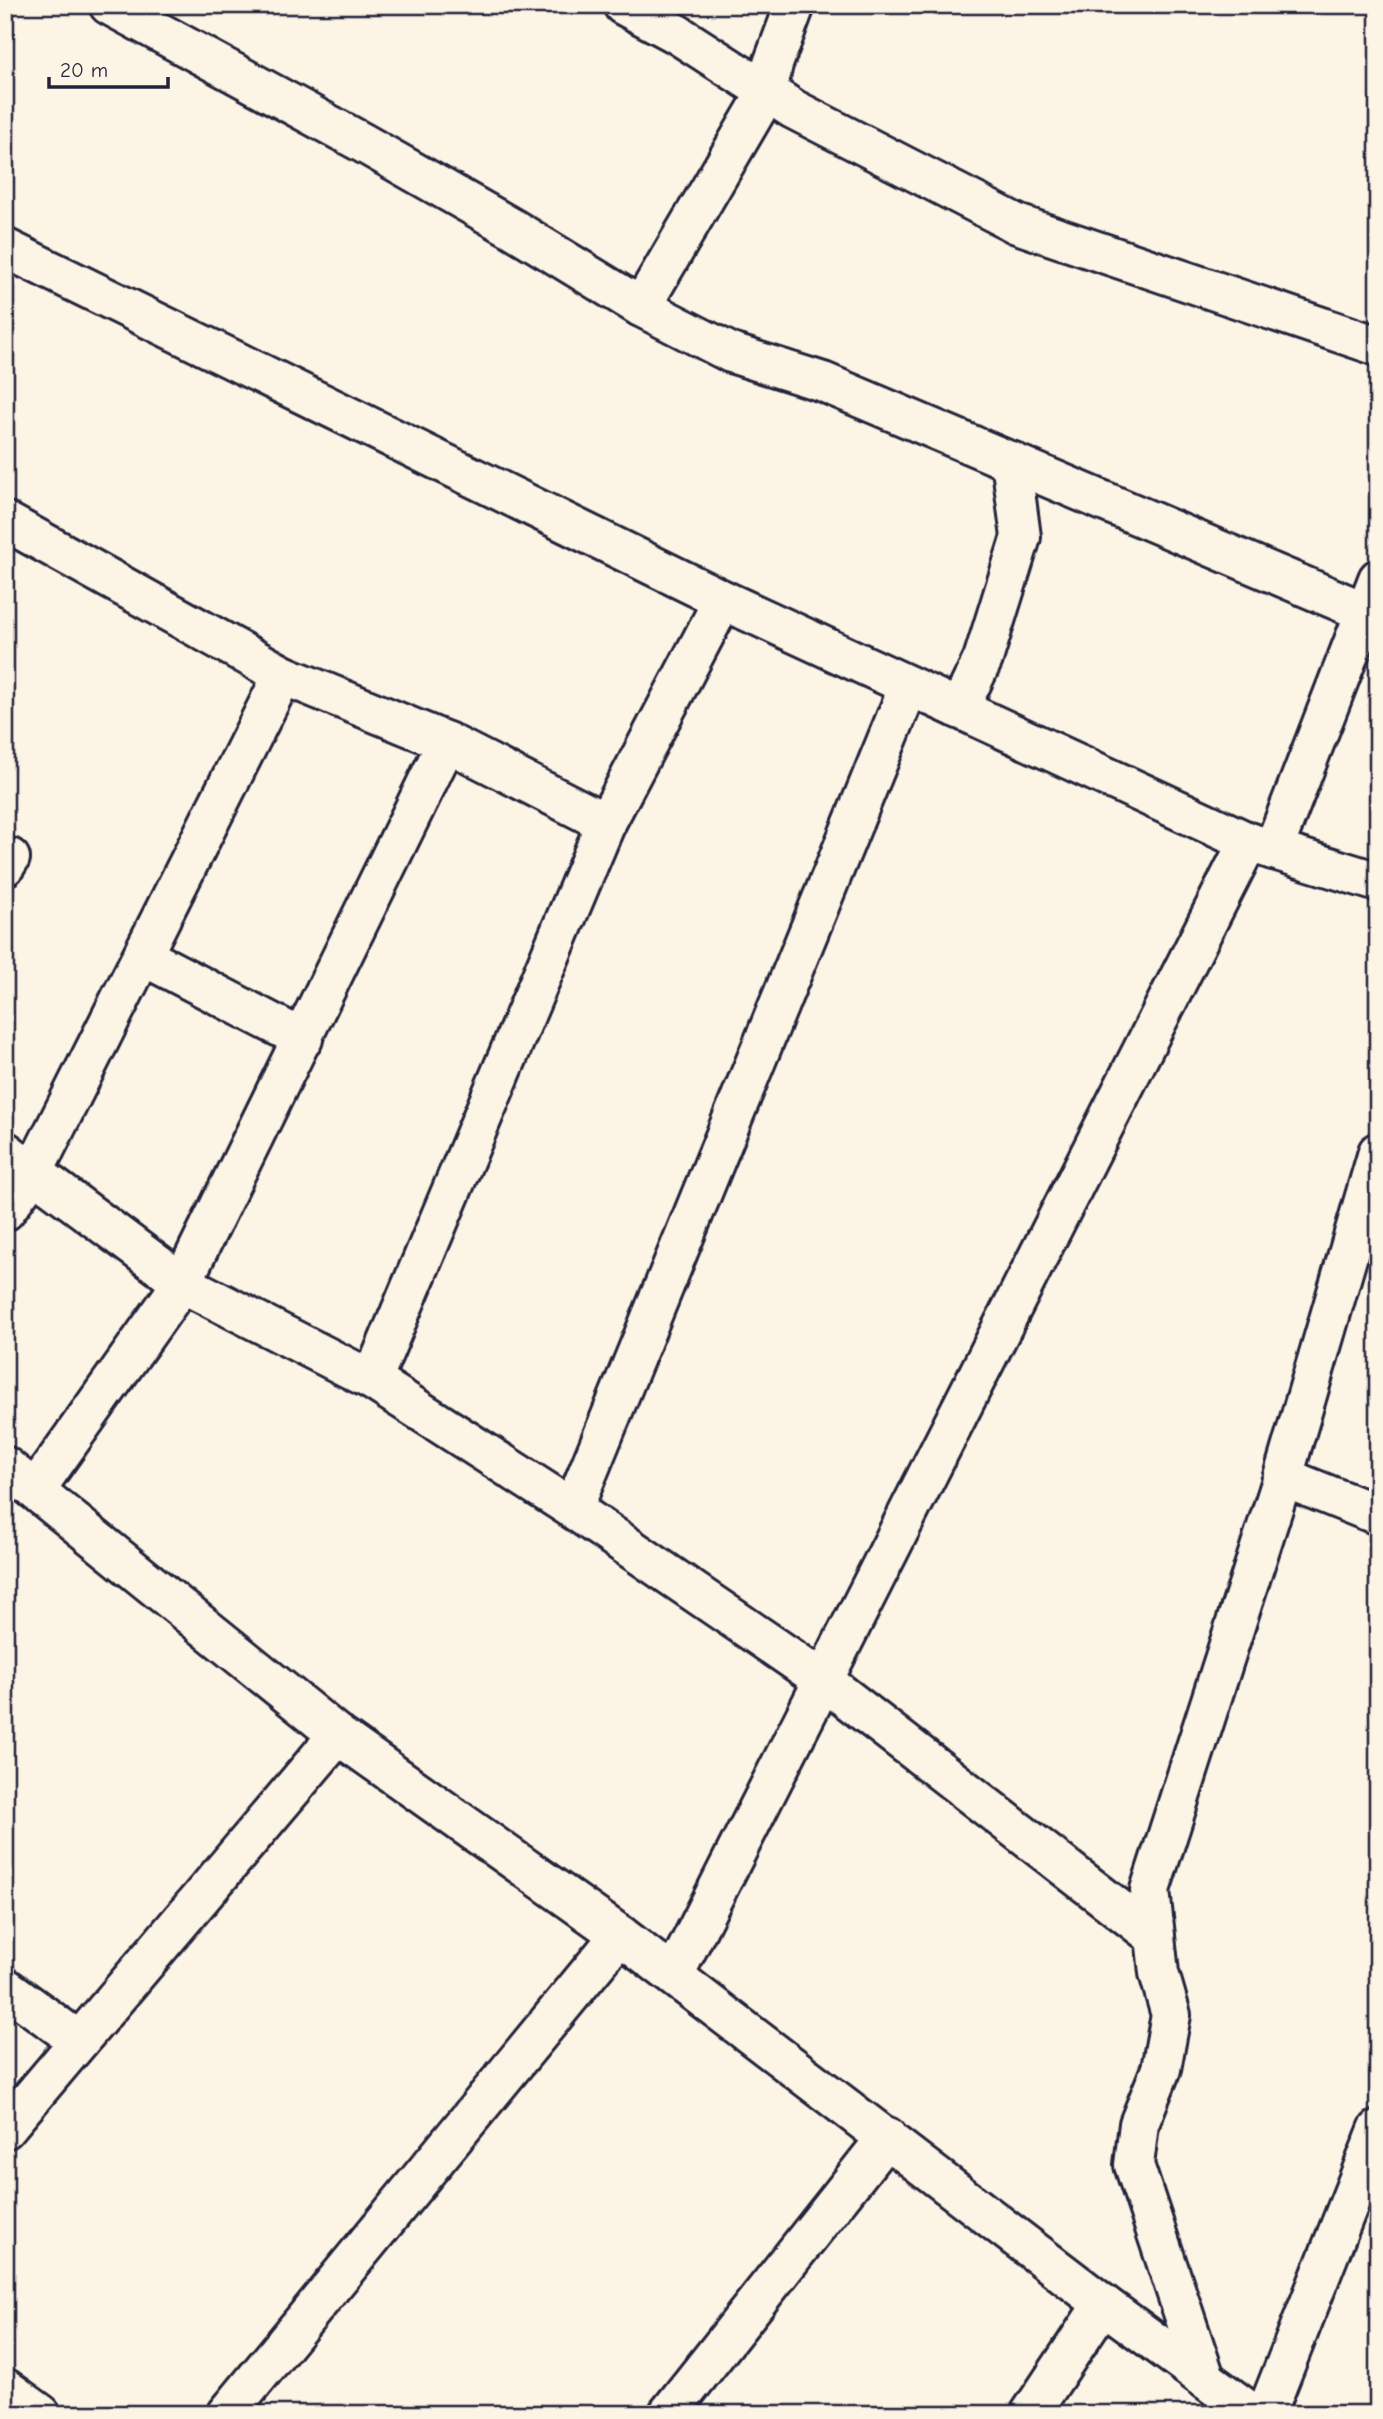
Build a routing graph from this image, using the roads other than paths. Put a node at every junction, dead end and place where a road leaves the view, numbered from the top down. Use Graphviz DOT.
graph roads {
  1 [pos="109,5"];
  2 [pos="623,5"];
  3 [pos="795,5"];
  4 [pos="767,92"];
  5 [pos="6,253"];
  6 [pos="641,307"];
  7 [pos="1378,346"];
  8 [pos="1011,461"];
  9 [pos="5,521"];
  10 [pos="1371,596"];
  11 [pos="723,600"];
  12 [pos="283,675"];
  13 [pos="909,686"];
  14 [pos="959,709"];
  15 [pos="447,742"];
  16 [pos="606,823"];
  17 [pos="1260,846"];
  18 [pos="1378,882"];
  19 [pos="143,956"];
  20 [pos="303,1039"];
  21 [pos="1378,1152"];
  22 [pos="19,1162"];
  23 [pos="5,1211"];
  24 [pos="182,1283"];
  25 [pos="372,1380"];
  26 [pos="5,1466"];
  27 [pos="1283,1477"];
  28 [pos="36,1489"];
  29 [pos="573,1508"];
  30 [pos="1378,1515"];
  31 [pos="823,1680"];
  32 [pos="338,1735"];
  33 [pos="621,1935"];
  34 [pos="1155,1937"];
  35 [pos="674,1975"];
  36 [pos="5,1987"];
  37 [pos="79,2041"];
  38 [pos="5,2129"];
  39 [pos="1378,2130"];
  40 [pos="887,2137"];
  41 [pos="1103,2304"];
  42 [pos="1205,2378"];
  43 [pos="227,2414"];
  44 [pos="668,2414"];
  45 [pos="1030,2414"];
  46 [pos="1253,2414"];
  47 [pos="1266,2414"];
  1 -- 6 [label="street"];
  2 -- 4 [label="street"];
  3 -- 4 [label="street"];
  4 -- 6 [label="street"];
  4 -- 7 [label="street"];
  5 -- 11 [label="street"];
  6 -- 8 [label="street"];
  8 -- 10 [label="street"];
  8 -- 14 [label="street"];
  9 -- 12 [label="street"];
  10 -- 17 [label="street"];
  11 -- 13 [label="street"];
  11 -- 16 [label="street"];
  12 -- 15 [label="street"];
  12 -- 19 [label="street"];
  13 -- 14 [label="street"];
  13 -- 29 [label="street"];
  14 -- 17 [label="street"];
  15 -- 16 [label="street"];
  15 -- 20 [label="street"];
  16 -- 25 [label="street"];
  17 -- 18 [label="street"];
  17 -- 31 [label="street"];
  19 -- 20 [label="street"];
  19 -- 22 [label="street"];
  20 -- 24 [label="street"];
  21 -- 27 [label="street"];
  22 -- 23 [label="street"];
  22 -- 24 [label="street"];
  24 -- 25 [label="street"];
  24 -- 28 [label="street"];
  25 -- 29 [label="street"];
  26 -- 28 [label="street"];
  27 -- 30 [label="street"];
  27 -- 34 [label="street"];
  28 -- 32 [label="street"];
  29 -- 31 [label="street"];
  31 -- 34 [label="street"];
  31 -- 35 [label="street"];
  32 -- 33 [label="street"];
  32 -- 37 [label="street"];
  33 -- 35 [label="street"];
  33 -- 43 [label="street"];
  34 -- 42 [label="street"];
  35 -- 40 [label="street"];
  36 -- 37 [label="street"];
  37 -- 38 [label="street"];
  39 -- 47 [label="street"];
  40 -- 41 [label="street"];
  40 -- 44 [label="street"];
  41 -- 42 [label="street"];
  41 -- 45 [label="street"];
  42 -- 46 [label="street"];
}
